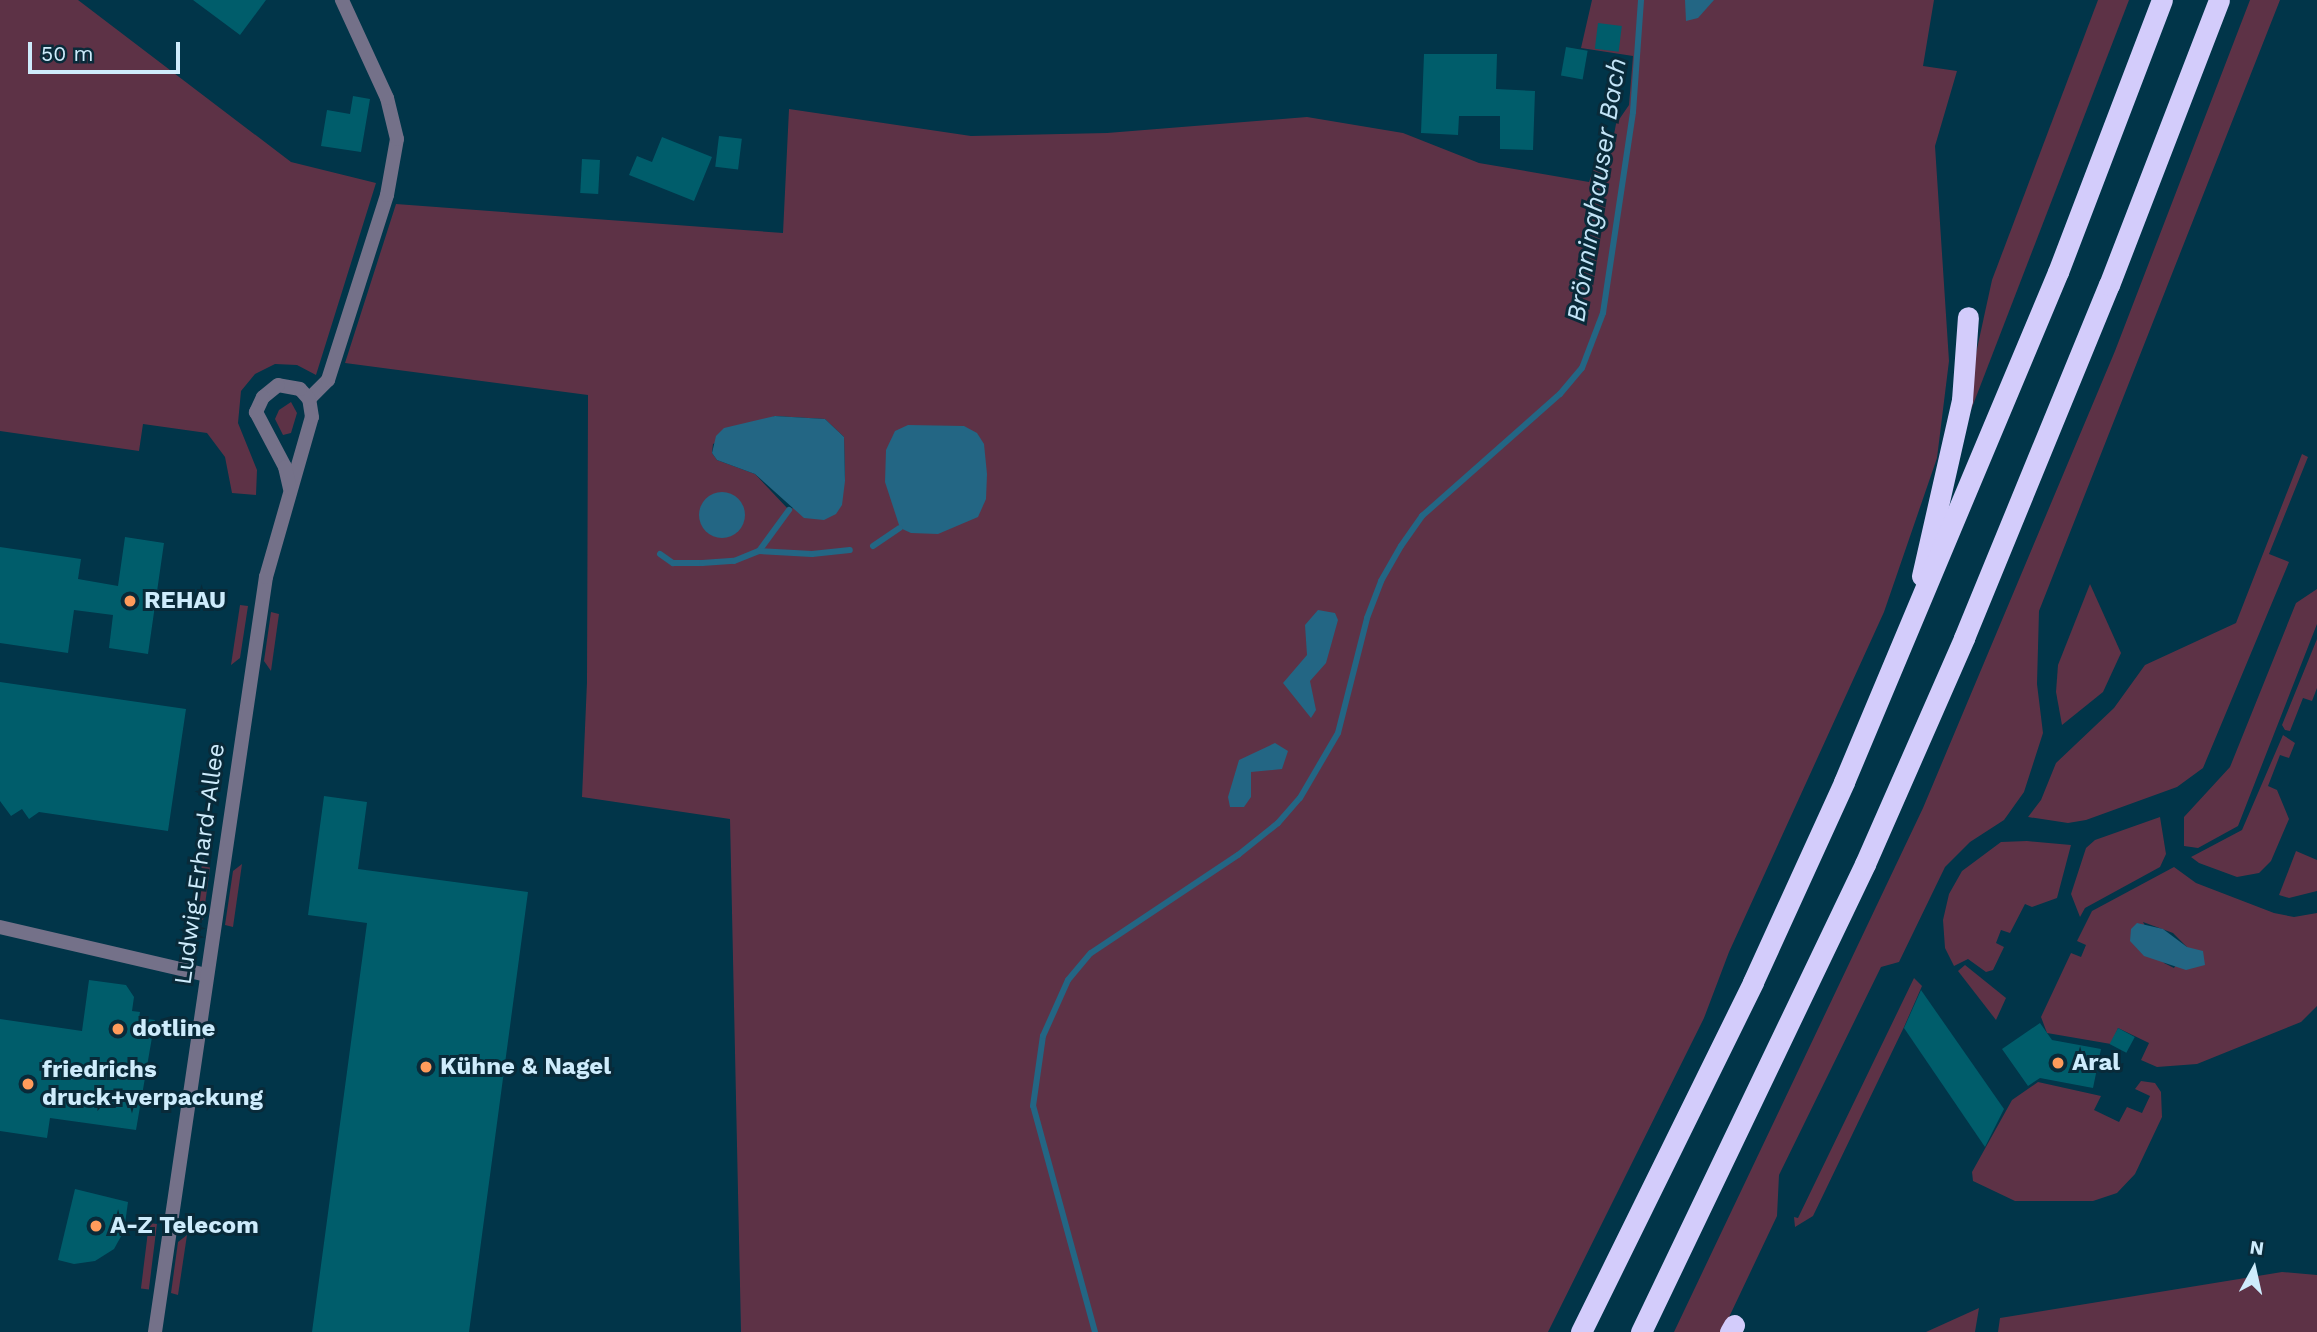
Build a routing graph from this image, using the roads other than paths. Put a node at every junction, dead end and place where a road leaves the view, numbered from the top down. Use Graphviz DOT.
graph roads {
  1 [pos="342,0"];
  2 [pos="2162,0"];
  3 [pos="2218,0"];
  4 [pos="1968,317"];
  5 [pos="309,399"];
  6 [pos="290,488"];
  7 [pos="1910,630"];
  8 [pos="0,927"];
  9 [pos="207,975"];
  10 [pos="155,1332"];
  11 [pos="1581,1332"];
  12 [pos="1640,1332"];
  1 -- 5 [label="street"];
  2 -- 7 [label="highway"];
  3 -- 12 [label="highway"];
  4 -- 7 [label="highway"];
  5 -- 6 [label="street, Ludwig-Erhard-Allee"];
  5 -- 6 [label="street"];
  6 -- 9 [label="street, Ludwig-Erhard-Allee"];
  7 -- 11 [label="highway"];
  8 -- 9 [label="street"];
  9 -- 10 [label="street, Ludwig-Erhard-Allee"];
}
